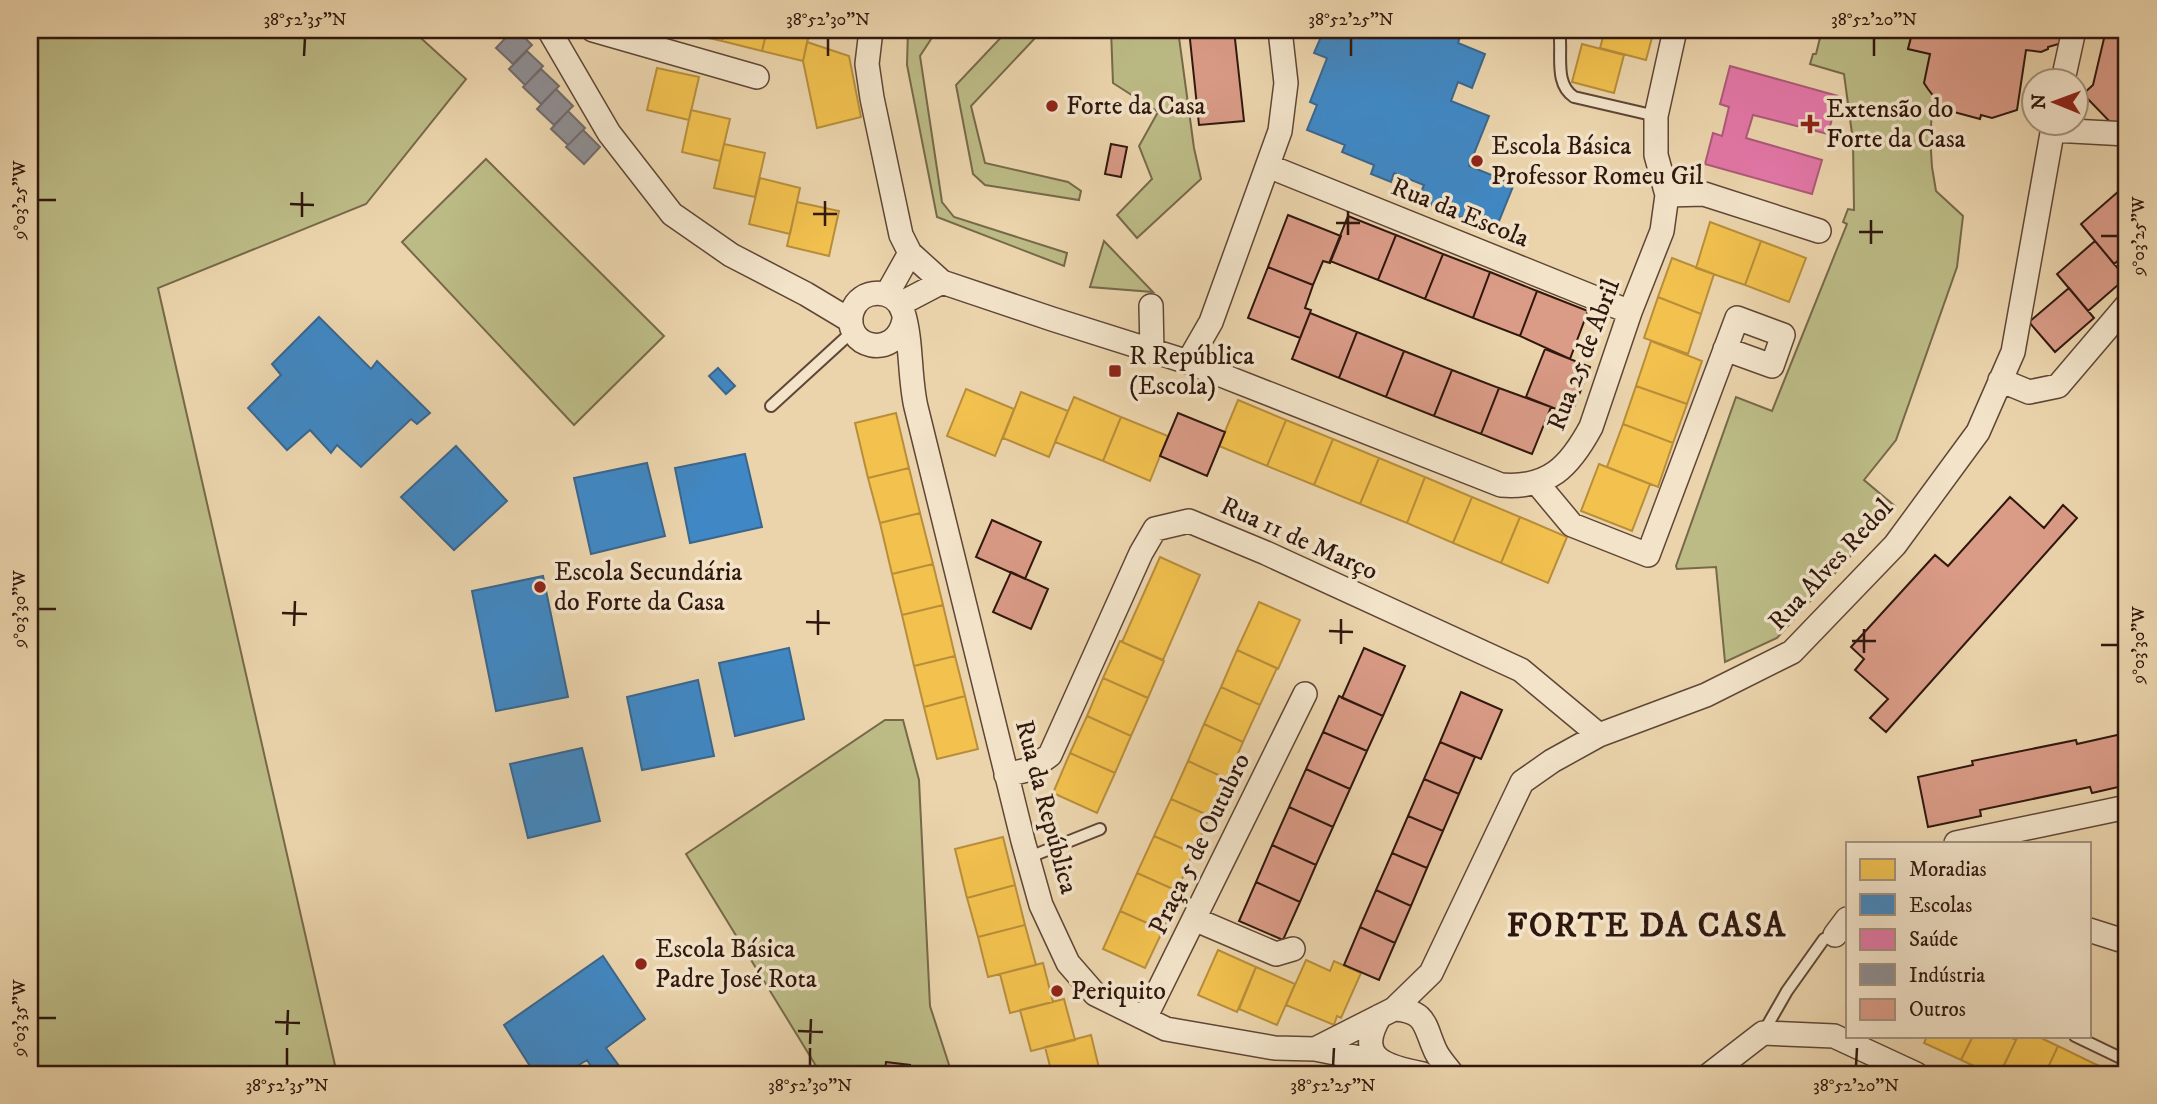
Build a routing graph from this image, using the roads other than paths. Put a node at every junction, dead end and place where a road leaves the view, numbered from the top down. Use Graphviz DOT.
graph roads {
  1 [pos="549,30"];
  2 [pos="593,30"];
  3 [pos="871,30"];
  4 [pos="1280,30"];
  5 [pos="1675,30"];
  6 [pos="2074,30"];
  7 [pos="1560,40"];
  8 [pos="2066,66"];
  9 [pos="757,77"];
  10 [pos="1656,117"];
  11 [pos="2090,130"];
  12 [pos="2127,134"];
  13 [pos="2052,136"];
  14 [pos="1268,166"];
  15 [pos="1667,195"];
  16 [pos="1819,231"];
  17 [pos="910,253"];
  18 [pos="942,282"];
  19 [pos="806,294"];
  20 [pos="862,298"];
  21 [pos="897,306"];
  22 [pos="1151,306"];
  23 [pos="2127,306"];
  24 [pos="1630,312"];
  25 [pos="852,326"];
  26 [pos="878,346"];
  27 [pos="1726,349"];
  28 [pos="1153,351"];
  29 [pos="1188,362"];
  30 [pos="2000,380"];
  31 [pos="915,400"];
  32 [pos="771,406"];
  33 [pos="1537,483"];
  34 [pos="1305,694"];
  35 [pos="1599,735"];
  36 [pos="1006,775"];
  37 [pos="2127,807"];
  38 [pos="1100,829"];
  39 [pos="2048,833"];
  40 [pos="1965,842"];
  41 [pos="1027,858"];
  42 [pos="1194,919"];
  43 [pos="1843,928"];
  44 [pos="2090,930"];
  45 [pos="2127,942"];
  46 [pos="1293,949"];
  47 [pos="1431,973"];
  48 [pos="1387,1013"];
  49 [pos="1145,1018"];
  50 [pos="1428,1029"];
  51 [pos="1763,1033"];
  52 [pos="2079,1038"];
  53 [pos="1315,1049"];
  54 [pos="2127,1061"];
  55 [pos="1388,1065"];
  56 [pos="1423,1074"];
  57 [pos="1452,1074"];
  58 [pos="1710,1074"];
  59 [pos="1916,1074"];
  1 -- 19 [label="street"];
  2 -- 9 [label="street"];
  3 -- 17 [label="street"];
  4 -- 14 [label="street"];
  5 -- 10 [label="street, Rua 25 de Abril"];
  6 -- 8 [label="street"];
  7 -- 10 [label="lane"];
  10 -- 15 [label="street, Rua 25 de Abril"];
  11 -- 12 [label="street"];
  13 -- 30 [label="street, Rua Alves Redol"];
  14 -- 24 [label="street, Rua da Escola"];
  14 -- 29 [label="street"];
  15 -- 16 [label="street"];
  15 -- 24 [label="street, Rua 25 de Abril"];
  17 -- 18 [label="street"];
  17 -- 21 [label="street"];
  18 -- 21 [label="street"];
  18 -- 28 [label="street, Rua 25 de Abril"];
  19 -- 20 [label="street"];
  19 -- 25 [label="street"];
  20 -- 21 [label="street"];
  20 -- 25 [label="street"];
  21 -- 26 [label="street"];
  21 -- 31 [label="street"];
  22 -- 28 [label="street"];
  23 -- 30 [label="street"];
  24 -- 33 [label="street, Rua 25 de Abril"];
  25 -- 26 [label="street"];
  25 -- 32 [label="lane"];
  26 -- 31 [label="street"];
  27 -- 33 [label="street"];
  28 -- 29 [label="street, Rua 25 de Abril"];
  29 -- 33 [label="street, Rua 25 de Abril"];
  30 -- 35 [label="street, Rua Alves Redol"];
  31 -- 36 [label="street, Rua da República"];
  34 -- 42 [label="street, Praça 5 de Outubro"];
  35 -- 36 [label="street, Rua 11 de Março"];
  35 -- 47 [label="street, Rua Alves Redol"];
  36 -- 41 [label="street, Rua da República"];
  37 -- 39 [label="street"];
  38 -- 41 [label="lane"];
  39 -- 40 [label="street"];
  41 -- 49 [label="street, Rua da República"];
  42 -- 46 [label="street"];
  42 -- 49 [label="street, Praça 5 de Outubro"];
  43 -- 51 [label="lane"];
  44 -- 45 [label="street"];
  47 -- 48 [label="street, Rua Alves Redol"];
  47 -- 50 [label="street, Rua Alves Redol"];
  48 -- 50 [label="street"];
  48 -- 53 [label="street, Rua da República"];
  48 -- 55 [label="street"];
  49 -- 53 [label="street, Rua da República"];
  50 -- 55 [label="street"];
  50 -- 57 [label="street"];
  51 -- 58 [label="street"];
  51 -- 59 [label="street"];
  52 -- 54 [label="lane"];
  53 -- 55 [label="street, Rua da República"];
  55 -- 56 [label="street, Rua da República"];
}
